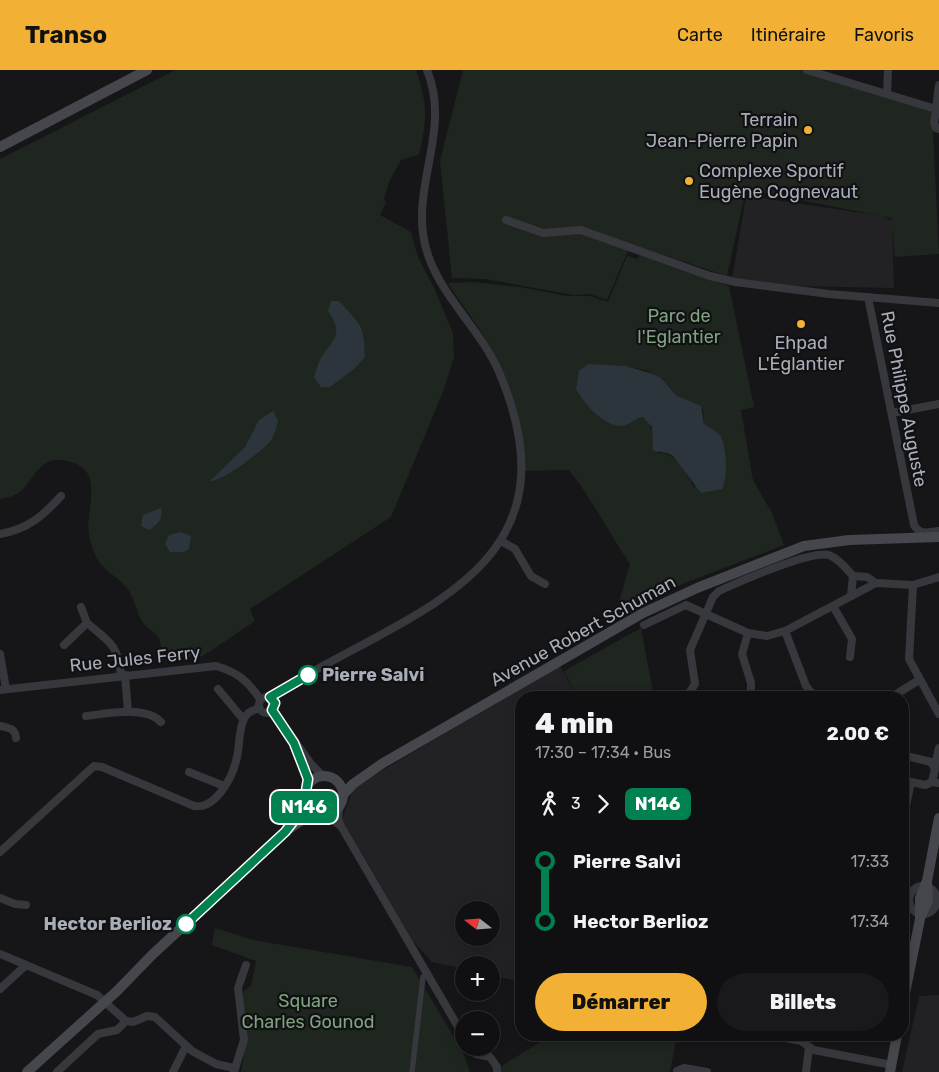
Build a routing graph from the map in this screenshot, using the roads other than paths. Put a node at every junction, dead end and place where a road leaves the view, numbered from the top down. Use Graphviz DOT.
graph roads {
  1 [pos="147,70"];
  2 [pos="427,70"];
  3 [pos="807,70"];
  4 [pos="888,70"];
  5 [pos="939,85"];
  6 [pos="886,94"];
  7 [pos="936,109"];
  8 [pos="939,129"];
  9 [pos="0,147"];
  10 [pos="506,220"];
  11 [pos="868,297"];
  12 [pos="939,303"];
  13 [pos="939,404"];
  14 [pos="892,413"];
  15 [pos="61,496"];
  16 [pos="939,531"];
  17 [pos="0,534"];
  18 [pos="939,537"];
  19 [pos="501,540"];
  20 [pos="849,540"];
  21 [pos="939,543"];
  22 [pos="853,576"];
  23 [pos="939,577"];
  24 [pos="876,583"];
  25 [pos="544,584"];
  26 [pos="913,585"];
  27 [pos="851,596"];
  28 [pos="833,606"];
  29 [pos="81,608"];
  30 [pos="706,614"];
  31 [pos="87,623"];
  32 [pos="644,625"];
  33 [pos="785,631"];
  34 [pos="748,633"];
  35 [pos="64,645"];
  36 [pos="0,654"];
  37 [pos="850,657"];
  38 [pos="123,675"];
  39 [pos="919,680"];
  40 [pos="3,689"];
  41 [pos="218,689"];
  42 [pos="690,691"];
  43 [pos="751,691"];
  44 [pos="810,691"];
  45 [pos="901,691"];
  46 [pos="270,697"];
  47 [pos="260,704"];
  48 [pos="272,710"];
  49 [pos="128,712"];
  50 [pos="939,714"];
  51 [pos="86,716"];
  52 [pos="243,720"];
  53 [pos="161,722"];
  54 [pos="0,726"];
  55 [pos="16,738"];
  56 [pos="294,743"];
  57 [pos="939,748"];
  58 [pos="909,757"];
  59 [pos="935,765"];
  60 [pos="372,770"];
  61 [pos="189,772"];
  62 [pos="329,778"];
  63 [pos="909,781"];
  64 [pos="936,783"];
  65 [pos="308,785"];
  66 [pos="224,786"];
  67 [pos="306,800"];
  68 [pos="341,800"];
  69 [pos="322,814"];
  70 [pos="939,818"];
  71 [pos="341,826"];
  72 [pos="285,832"];
  73 [pos="0,852"];
  74 [pos="927,881"];
  75 [pos="909,895"];
  76 [pos="0,898"];
  77 [pos="938,902"];
  78 [pos="909,903"];
  79 [pos="26,905"];
  80 [pos="920,916"];
  81 [pos="0,954"];
  82 [pos="26,965"];
  83 [pos="246,965"];
  84 [pos="909,972"];
  85 [pos="427,974"];
  86 [pos="0,989"];
  87 [pos="106,1001"];
  88 [pos="126,1022"];
  89 [pos="455,1022"];
  90 [pos="796,1041"];
  91 [pos="896,1041"];
  92 [pos="186,1046"];
  93 [pos="809,1047"];
  94 [pos="490,1056"];
  95 [pos="891,1068"];
  96 [pos="234,1070"];
  97 [pos="677,1071"];
  98 [pos="27,1072"];
  99 [pos="57,1072"];
  100 [pos="173,1072"];
  101 [pos="412,1072"];
  102 [pos="497,1072"];
  103 [pos="707,1072"];
  104 [pos="806,1072"];
  1 -- 9 [label="main road"];
  2 -- 19 [label="street"];
  3 -- 6 [label="street"];
  4 -- 6 [label="street"];
  5 -- 7 [label="street"];
  6 -- 7 [label="street"];
  7 -- 8 [label="street"];
  10 -- 11 [label="street"];
  11 -- 12 [label="street"];
  11 -- 14 [label="street, Rue Philippe Auguste"];
  13 -- 14 [label="street"];
  14 -- 16 [label="street, Rue Philippe Auguste"];
  15 -- 17 [label="street"];
  18 -- 20 [label="main road, Avenue Robert Schuman"];
  19 -- 25 [label="street"];
  19 -- 46 [label="street"];
  20 -- 21 [label="main road, Avenue Robert Schuman"];
  20 -- 60 [label="main road, Avenue Robert Schuman"];
  22 -- 24 [label="street"];
  22 -- 27 [label="street"];
  22 -- 30 [label="street"];
  23 -- 26 [label="street"];
  24 -- 26 [label="street"];
  24 -- 27 [label="street"];
  26 -- 39 [label="street"];
  27 -- 28 [label="street"];
  28 -- 33 [label="street"];
  28 -- 37 [label="street"];
  29 -- 31 [label="street"];
  30 -- 32 [label="street"];
  30 -- 34 [label="street"];
  30 -- 42 [label="street"];
  31 -- 35 [label="street"];
  31 -- 38 [label="street"];
  33 -- 34 [label="street"];
  33 -- 44 [label="street"];
  34 -- 43 [label="street"];
  36 -- 40 [label="street"];
  38 -- 40 [label="street, Rue Jules Ferry"];
  38 -- 47 [label="street, Rue Jules Ferry"];
  38 -- 49 [label="street"];
  39 -- 45 [label="street"];
  39 -- 50 [label="street"];
  41 -- 52 [label="street"];
  46 -- 47 [label="street"];
  46 -- 48 [label="street"];
  47 -- 48 [label="street"];
  47 -- 52 [label="street"];
  48 -- 56 [label="street"];
  49 -- 51 [label="street"];
  49 -- 53 [label="street"];
  52 -- 66 [label="street"];
  54 -- 55 [label="street"];
  56 -- 62 [label="street"];
  56 -- 65 [label="street"];
  57 -- 59 [label="street"];
  58 -- 59 [label="street"];
  59 -- 64 [label="street"];
  60 -- 62 [label="main road, Avenue Robert Schuman"];
  60 -- 68 [label="main road, Avenue Robert Schuman"];
  61 -- 66 [label="street"];
  62 -- 65 [label="main road"];
  62 -- 68 [label="main road"];
  63 -- 64 [label="street"];
  65 -- 67 [label="main road"];
  66 -- 73 [label="street"];
  67 -- 69 [label="main road"];
  67 -- 72 [label="main road"];
  68 -- 69 [label="main road"];
  68 -- 71 [label="street"];
  69 -- 71 [label="street"];
  69 -- 72 [label="main road"];
  70 -- 74 [label="main road"];
  71 -- 85 [label="street"];
  72 -- 87 [label="main road"];
  74 -- 75 [label="street"];
  74 -- 77 [label="street"];
  74 -- 80 [label="main road"];
  76 -- 79 [label="street"];
  77 -- 80 [label="street"];
  78 -- 80 [label="street"];
  80 -- 84 [label="main road"];
  81 -- 82 [label="street"];
  82 -- 86 [label="street"];
  82 -- 87 [label="street"];
  83 -- 96 [label="street"];
  85 -- 89 [label="street"];
  85 -- 101 [label="street"];
  87 -- 88 [label="street"];
  87 -- 98 [label="main road"];
  88 -- 92 [label="street"];
  88 -- 99 [label="street"];
  90 -- 93 [label="street"];
  91 -- 95 [label="main road"];
  92 -- 96 [label="street"];
  92 -- 100 [label="street"];
  93 -- 95 [label="street"];
  93 -- 104 [label="street"];
  94 -- 102 [label="street"];
  97 -- 103 [label="street"];
}
